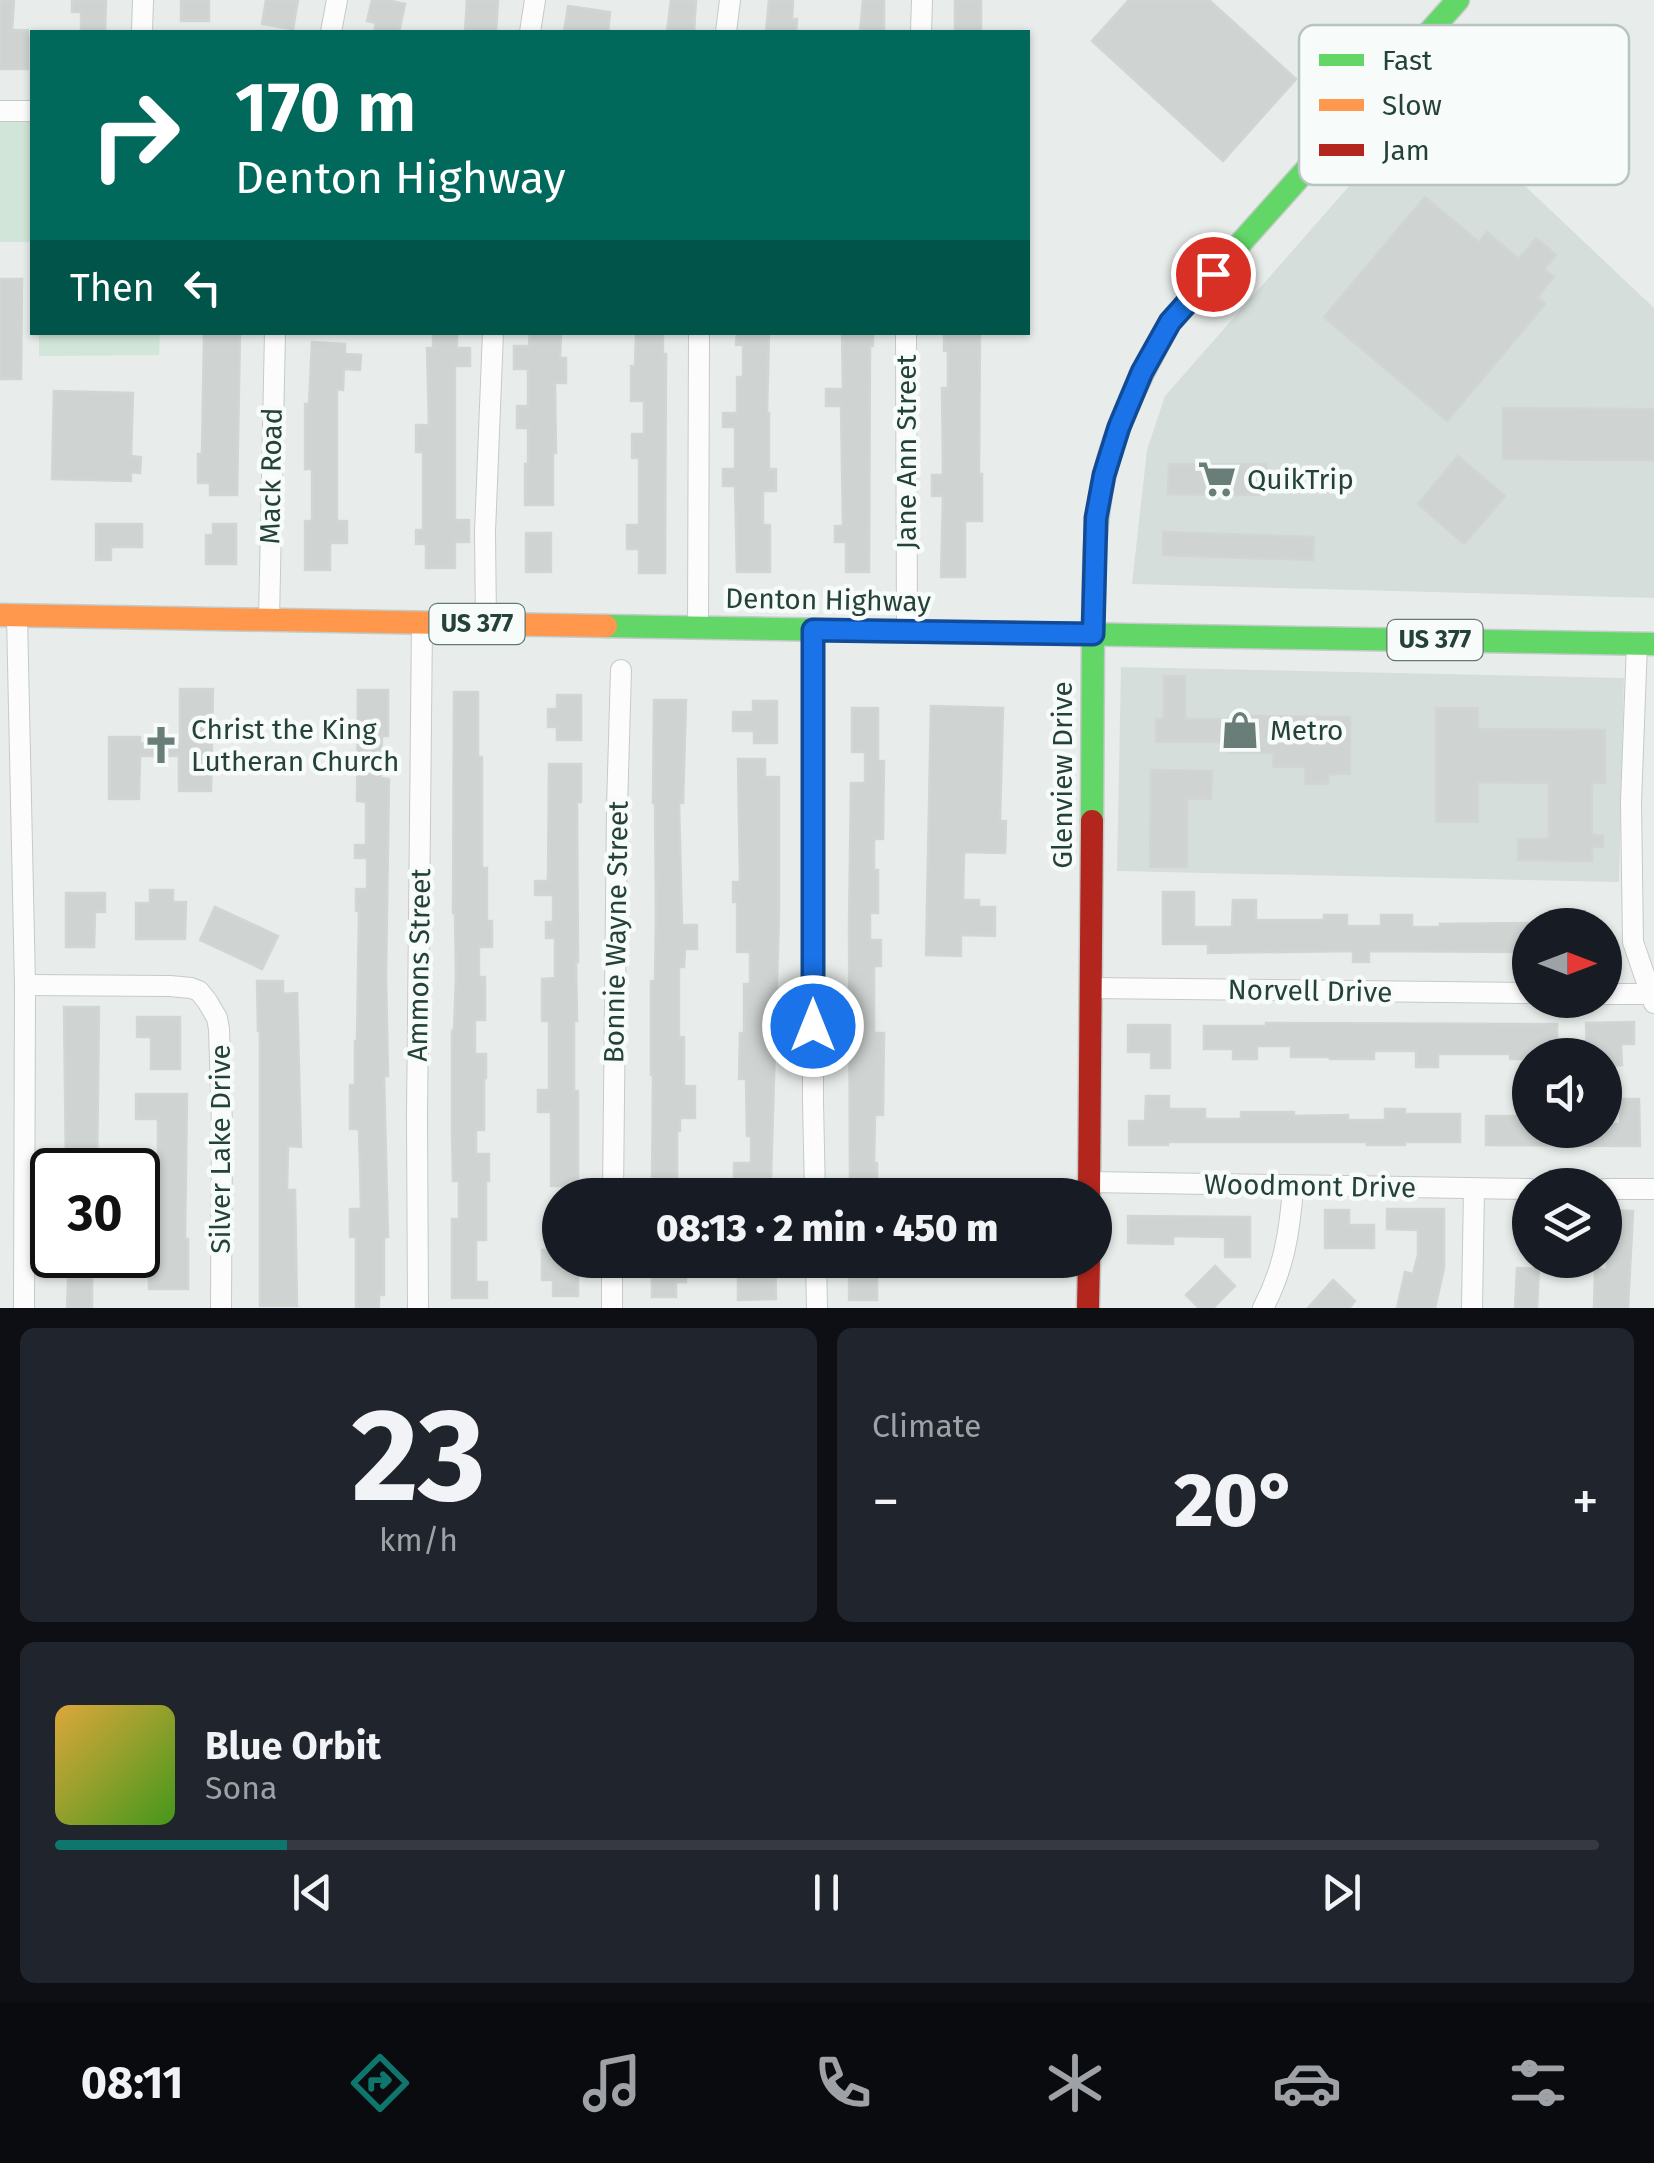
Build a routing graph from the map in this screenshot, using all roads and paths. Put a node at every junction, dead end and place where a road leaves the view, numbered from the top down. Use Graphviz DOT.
graph roads {
  1 [pos="143,0"];
  2 [pos="337,0"];
  3 [pos="535,0"];
  4 [pos="730,0"];
  5 [pos="922,0"];
  6 [pos="1458,0"];
  7 [pos="1435,25"];
  8 [pos="142,30"];
  9 [pos="331,30"];
  10 [pos="530,30"];
  11 [pos="726,30"];
  12 [pos="921,30"];
  13 [pos="0,111"];
  14 [pos="30,111"];
  15 [pos="1299,176"];
  16 [pos="275,335"];
  17 [pos="493,335"];
  18 [pos="698,335"];
  19 [pos="906,335"];
  20 [pos="8,616"];
  21 [pos="269,620"];
  22 [pos="422,623"];
  23 [pos="486,624"];
  24 [pos="698,628"];
  25 [pos="813,630"];
  26 [pos="907,632"];
  27 [pos="1093,634"];
  28 [pos="1645,644"];
  29 [pos="621,670"];
  30 [pos="25,984"];
  31 [pos="1090,988"];
  32 [pos="1512,993"];
  33 [pos="1622,995"];
  34 [pos="1653,998"];
  35 [pos="613,1178"];
  36 [pos="815,1178"];
  37 [pos="1089,1178"];
  38 [pos="1293,1187"];
  39 [pos="1112,1188"];
  40 [pos="1474,1189"];
  41 [pos="1512,1189"];
  42 [pos="1622,1189"];
  43 [pos="1654,1189"];
  44 [pos="612,1278"];
  45 [pos="817,1278"];
  46 [pos="1088,1278"];
  47 [pos="24,1308"];
  48 [pos="221,1308"];
  49 [pos="418,1308"];
  50 [pos="612,1308"];
  51 [pos="818,1308"];
  52 [pos="1088,1308"];
  53 [pos="1264,1308"];
  54 [pos="1472,1308"];
  1 -- 8 [label="street"];
  2 -- 9 [label="street"];
  3 -- 10 [label="street"];
  4 -- 11 [label="street"];
  5 -- 12 [label="street"];
  6 -- 7 [label="main road, Glenview Drive"];
  13 -- 14 [label="street"];
  15 -- 27 [label="main road, Glenview Drive"];
  16 -- 21 [label="street, Mack Road"];
  17 -- 23 [label="street"];
  18 -- 24 [label="street"];
  19 -- 26 [label="street, Jane Ann Street"];
  20 -- 21 [label="main road, Denton Highway / US 377"];
  20 -- 30 [label="street"];
  21 -- 22 [label="main road, Denton Highway / US 377"];
  22 -- 23 [label="main road, Denton Highway / US 377"];
  22 -- 49 [label="street, Ammons Street"];
  23 -- 24 [label="main road, Denton Highway / US 377"];
  24 -- 25 [label="main road, Denton Highway / US 377"];
  25 -- 26 [label="main road, Denton Highway / US 377"];
  25 -- 36 [label="street"];
  26 -- 27 [label="main road, Denton Highway / US 377"];
  27 -- 28 [label="main road, Denton Highway / US 377"];
  27 -- 31 [label="main road, Glenview Drive"];
  28 -- 34 [label="street"];
  29 -- 35 [label="street, Bonnie Wayne Street"];
  30 -- 47 [label="street"];
  30 -- 48 [label="street, Silver Lake Drive"];
  31 -- 32 [label="street, Norvell Drive"];
  31 -- 37 [label="main road, Glenview Drive"];
  33 -- 34 [label="street"];
  38 -- 39 [label="street, Woodmont Drive"];
  38 -- 40 [label="street, Woodmont Drive"];
  38 -- 53 [label="street"];
  40 -- 41 [label="street, Woodmont Drive"];
  40 -- 54 [label="street"];
  42 -- 43 [label="street"];
  44 -- 50 [label="street"];
  45 -- 51 [label="street"];
  46 -- 52 [label="main road"];
}
